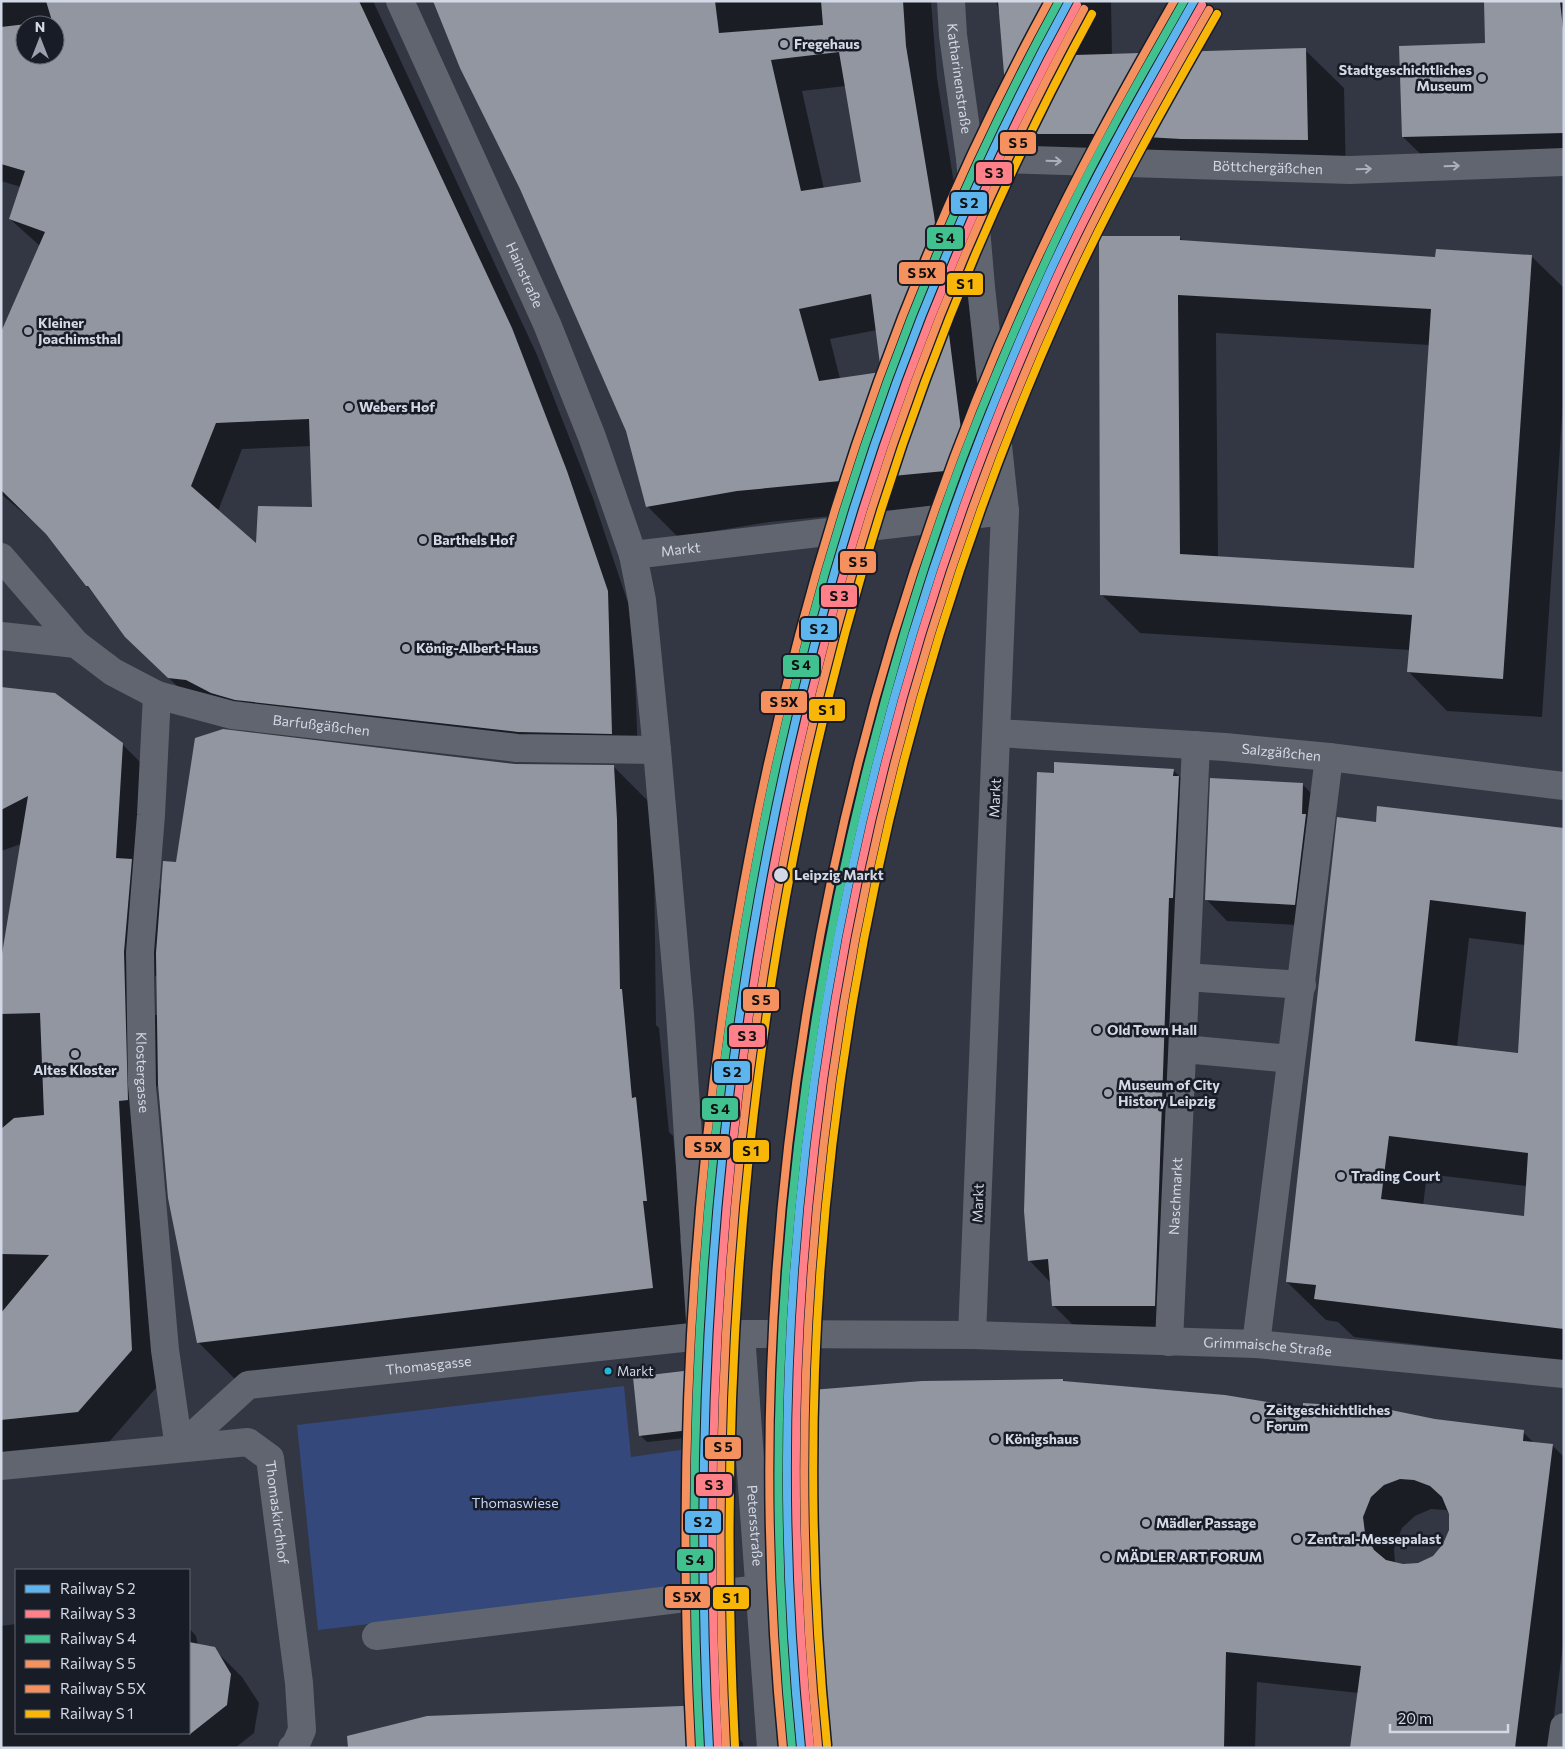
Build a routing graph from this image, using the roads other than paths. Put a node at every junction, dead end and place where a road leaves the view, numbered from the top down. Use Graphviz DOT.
graph roads {
  1 [pos="400,1"];
  2 [pos="951,1"];
  3 [pos="970,158"];
  4 [pos="1564,162"];
  5 [pos="1006,512"];
  6 [pos="633,555"];
  7 [pos="1,557"];
  8 [pos="1,636"];
  9 [pos="76,644"];
  10 [pos="157,695"];
  11 [pos="998,733"];
  12 [pos="1196,745"];
  13 [pos="657,750"];
  14 [pos="1329,757"];
  15 [pos="1564,786"];
  16 [pos="1186,977"];
  17 [pos="1302,985"];
  18 [pos="1184,1050"];
  19 [pos="1291,1059"];
  20 [pos="741,1334"];
  21 [pos="972,1335"];
  22 [pos="701,1336"];
  23 [pos="1169,1342"];
  24 [pos="1256,1344"];
  25 [pos="1564,1374"];
  26 [pos="179,1448"];
  27 [pos="1,1466"];
  28 [pos="759,1590"];
  29 [pos="376,1636"];
  30 [pos="1564,1728"];
  31 [pos="292,1748"];
  32 [pos="771,1748"];
  33 [pos="1561,1748"];
  1 -- 6 [label="street, Hainstraße"];
  2 -- 3 [label="street, Katharinenstraße"];
  3 -- 4 [label="street, Böttchergäßchen, one-way"];
  3 -- 5 [label="street, Katharinenstraße"];
  5 -- 6 [label="street, Markt"];
  5 -- 11 [label="street, Markt"];
  6 -- 13 [label="street"];
  7 -- 9 [label="street, Barfußgäßchen"];
  8 -- 9 [label="street"];
  9 -- 10 [label="street, Barfußgäßchen"];
  10 -- 13 [label="street, Barfußgäßchen"];
  10 -- 26 [label="street, Klostergasse"];
  11 -- 12 [label="street, Salzgäßchen"];
  11 -- 21 [label="street, Markt"];
  12 -- 14 [label="street, Salzgäßchen"];
  12 -- 16 [label="street, Naschmarkt"];
  13 -- 22 [label="street"];
  14 -- 15 [label="street, Salzgäßchen"];
  14 -- 17 [label="street"];
  16 -- 17 [label="street"];
  16 -- 18 [label="street, Naschmarkt"];
  17 -- 19 [label="street"];
  18 -- 19 [label="street"];
  18 -- 23 [label="street, Naschmarkt"];
  19 -- 24 [label="street"];
  20 -- 21 [label="street"];
  20 -- 22 [label="street"];
  20 -- 28 [label="street, Petersstraße"];
  21 -- 23 [label="street, Grimmaische Straße"];
  22 -- 26 [label="street, Thomasgasse"];
  23 -- 24 [label="street, Grimmaische Straße"];
  24 -- 25 [label="street, Grimmaische Straße"];
  26 -- 27 [label="street, Thomaskirchhof"];
  26 -- 31 [label="street, Thomaskirchhof"];
  28 -- 29 [label="street"];
  28 -- 32 [label="street, Petersstraße"];
  30 -- 33 [label="street"];
}
